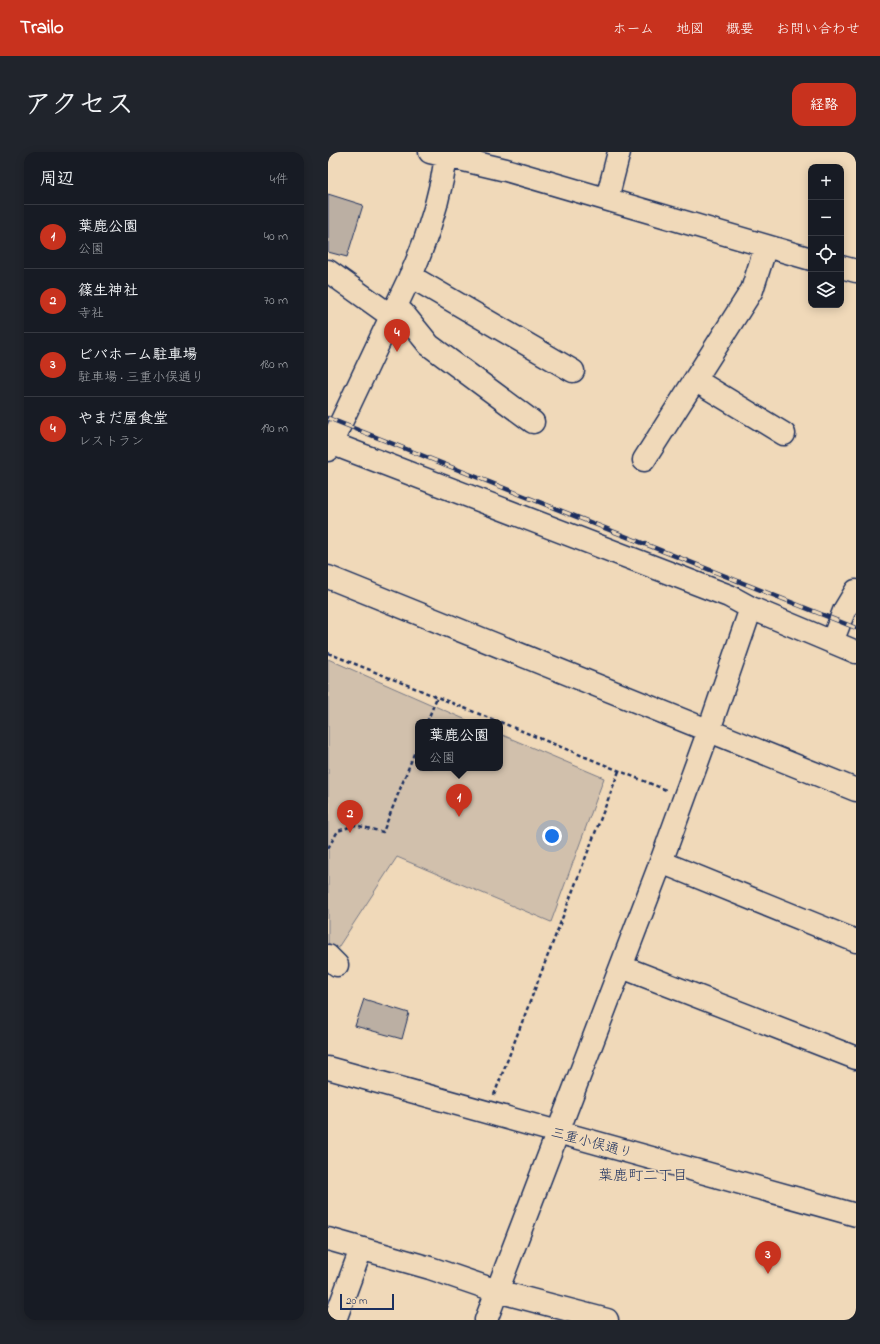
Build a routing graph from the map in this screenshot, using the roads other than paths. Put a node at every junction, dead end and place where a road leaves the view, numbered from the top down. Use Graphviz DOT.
graph roads {
  1 [pos="619,152"];
  2 [pos="441,153"];
  3 [pos="607,199"];
  4 [pos="766,246"];
  5 [pos="808,258"];
  6 [pos="844,268"];
  7 [pos="328,271"];
  8 [pos="856,272"];
  9 [pos="410,276"];
  10 [pos="394,312"];
  11 [pos="573,371"];
  12 [pos="695,380"];
  13 [pos="533,422"];
  14 [pos="784,434"];
  15 [pos="329,445"];
  16 [pos="644,460"];
  17 [pos="328,577"];
  18 [pos="856,591"];
  19 [pos="751,608"];
  20 [pos="832,642"];
  21 [pos="856,652"];
  22 [pos="709,730"];
  23 [pos="856,790"];
  24 [pos="661,862"];
  25 [pos="856,941"];
  26 [pos="622,967"];
  27 [pos="856,1058"];
  28 [pos="328,1068"];
  29 [pos="557,1132"];
  30 [pos="856,1215"];
  31 [pos="328,1239"];
  32 [pos="361,1249"];
  33 [pos="497,1291"];
  34 [pos="335,1320"];
  35 [pos="486,1320"];
  36 [pos="607,1320"];
  1 -- 3 [label="street"];
  2 -- 3 [label="street"];
  2 -- 9 [label="street"];
  3 -- 4 [label="street"];
  4 -- 5 [label="street"];
  4 -- 12 [label="street"];
  6 -- 8 [label="street"];
  7 -- 10 [label="street"];
  9 -- 10 [label="street"];
  9 -- 11 [label="street"];
  10 -- 13 [label="street"];
  10 -- 15 [label="street"];
  12 -- 14 [label="street"];
  12 -- 16 [label="street"];
  15 -- 19 [label="street"];
  17 -- 22 [label="street"];
  18 -- 20 [label="street"];
  19 -- 20 [label="street"];
  19 -- 22 [label="street"];
  20 -- 21 [label="street"];
  22 -- 23 [label="street"];
  22 -- 24 [label="street"];
  24 -- 25 [label="street"];
  24 -- 26 [label="street"];
  26 -- 27 [label="street"];
  26 -- 29 [label="street"];
  28 -- 29 [label="street, 三重小俣通り"];
  29 -- 30 [label="street, 三重小俣通り"];
  29 -- 33 [label="street"];
  31 -- 32 [label="street"];
  32 -- 33 [label="street"];
  32 -- 34 [label="street"];
  33 -- 35 [label="street"];
  33 -- 36 [label="street"];
}
